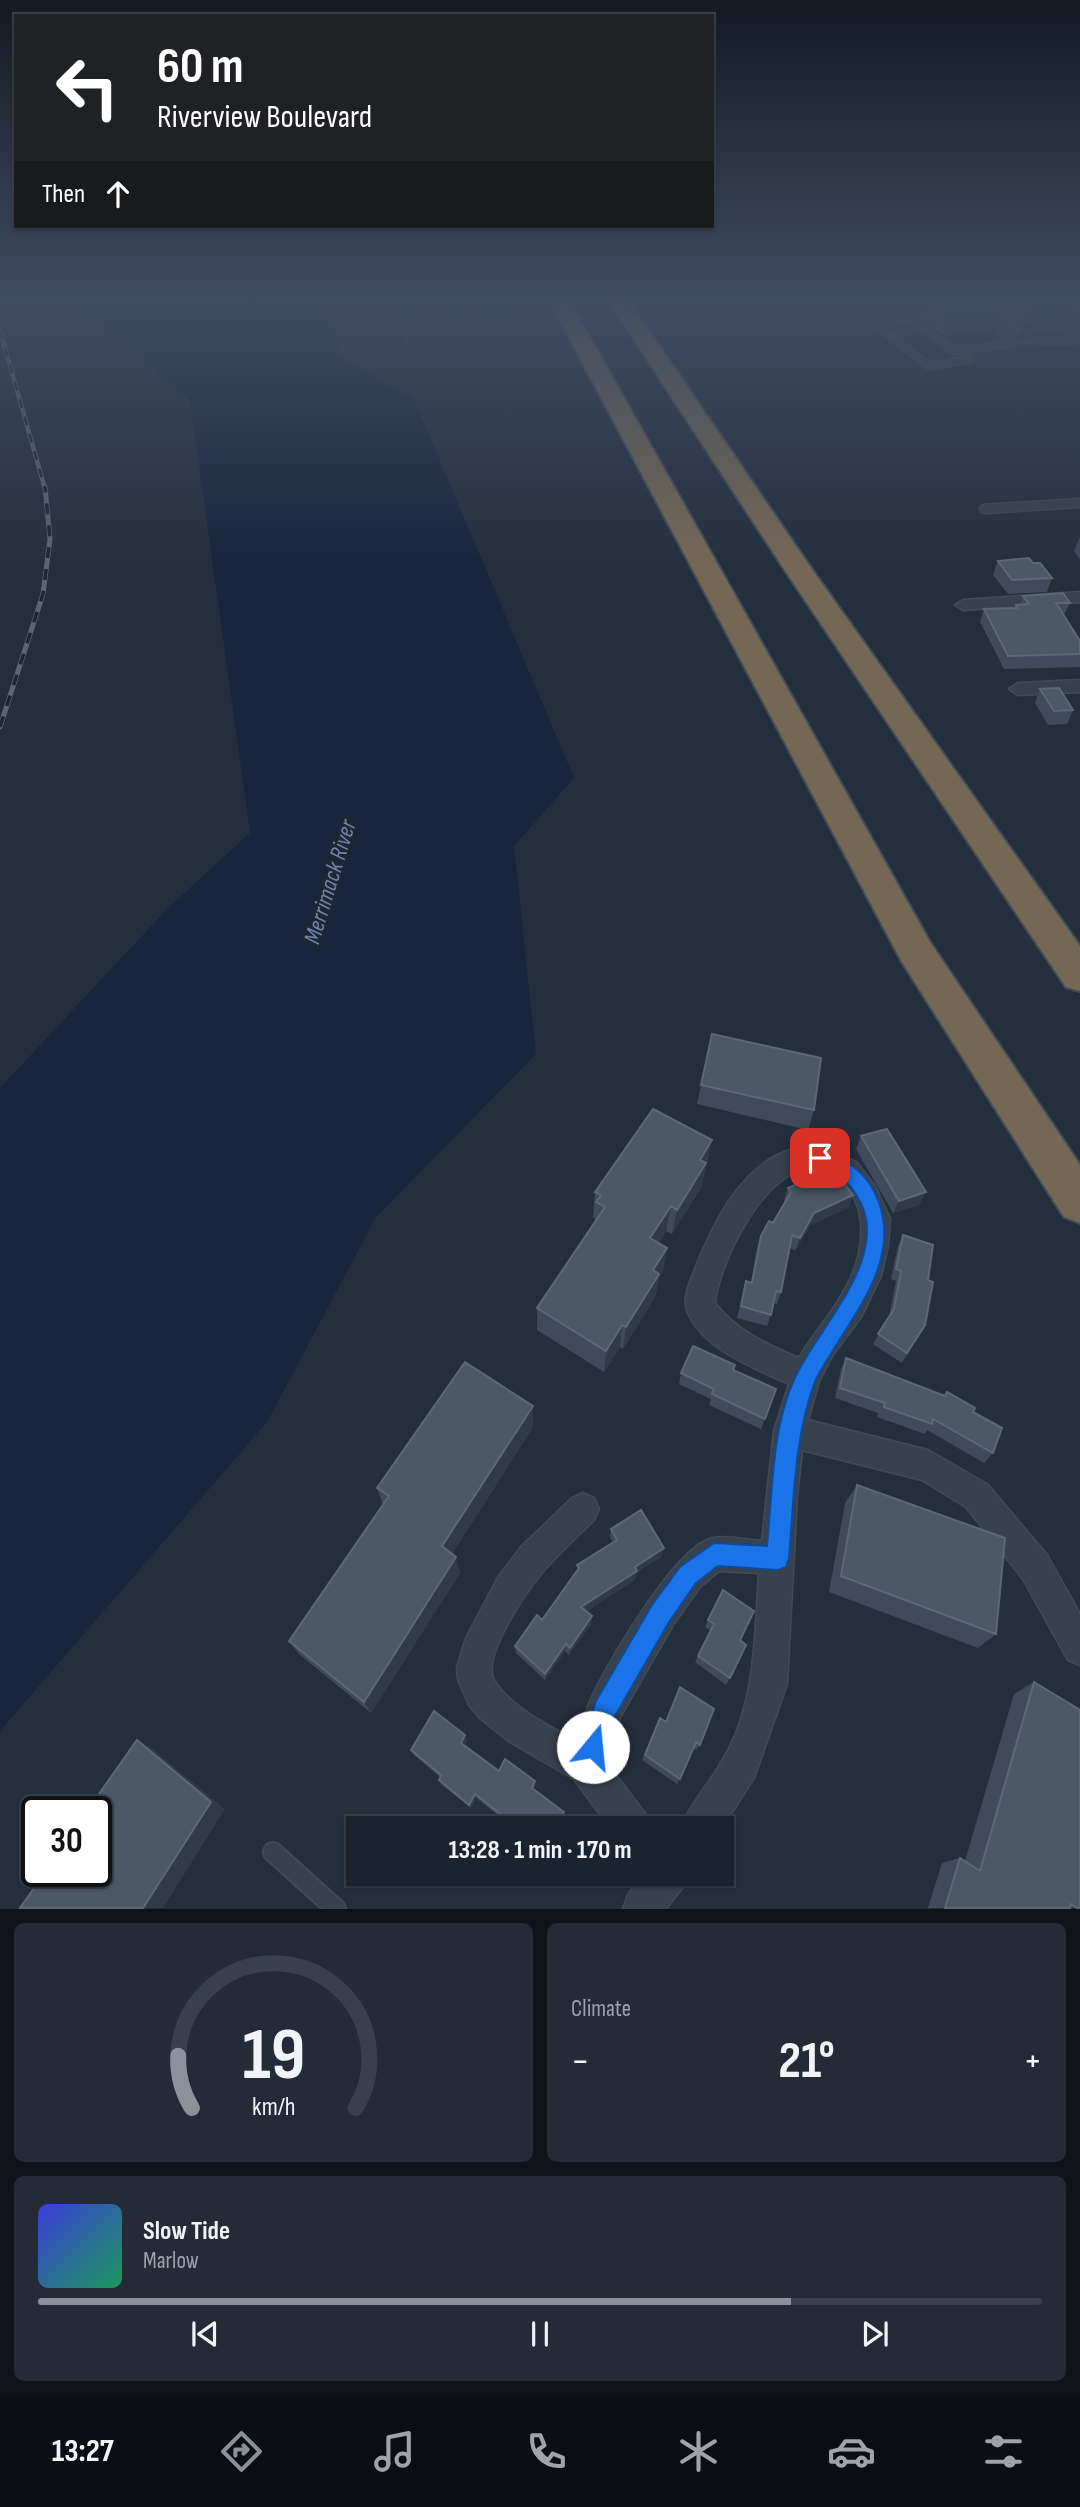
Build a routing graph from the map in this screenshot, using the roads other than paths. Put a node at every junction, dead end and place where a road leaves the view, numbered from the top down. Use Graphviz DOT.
graph roads {
  1 [pos="607,389"];
  2 [pos="679,389"];
  3 [pos="1080,503"];
  4 [pos="984,509"];
  5 [pos="1080,597"];
  6 [pos="963,605"];
  7 [pos="1080,686"];
  8 [pos="1018,689"];
  9 [pos="1080,976"];
  10 [pos="1080,1203"];
  11 [pos="806,1376"];
  12 [pos="789,1430"];
  13 [pos="583,1509"];
  14 [pos="778,1558"];
  15 [pos="1080,1648"];
  16 [pos="587,1766"];
  17 [pos="624,1816"];
  18 [pos="708,1816"];
  19 [pos="273,1852"];
  20 [pos="659,1886"];
  21 [pos="336,1909"];
  22 [pos="642,1909"];
  1 -- 10 [label="highway"];
  2 -- 9 [label="highway"];
  3 -- 4 [label="lane"];
  5 -- 6 [label="street"];
  7 -- 8 [label="street"];
  11 -- 11 [label="street"];
  11 -- 12 [label="street"];
  12 -- 14 [label="street"];
  12 -- 15 [label="street"];
  13 -- 16 [label="street"];
  14 -- 16 [label="street"];
  14 -- 18 [label="street"];
  16 -- 17 [label="street"];
  19 -- 21 [label="lane"];
  20 -- 22 [label="street"];
}
